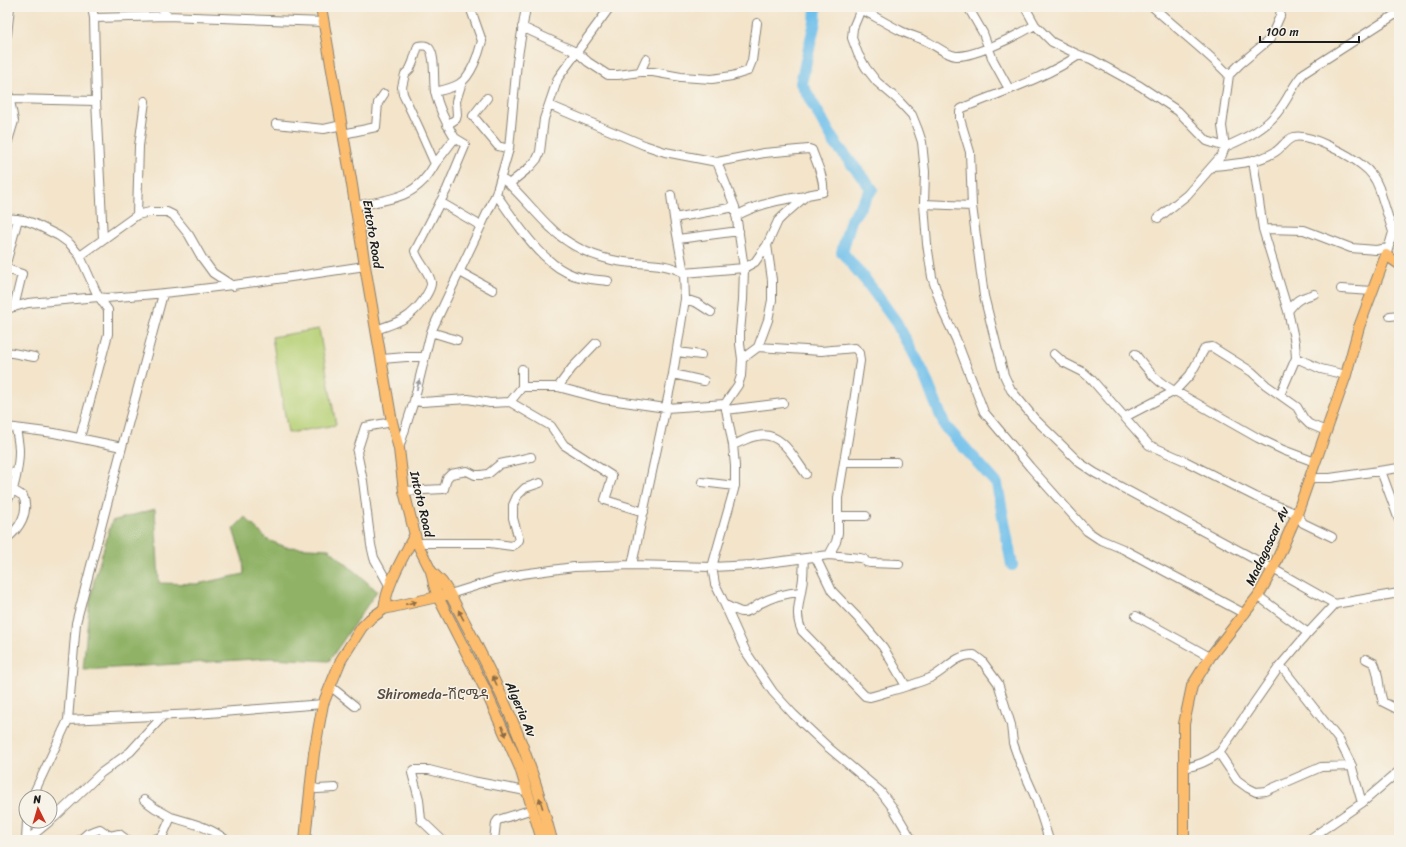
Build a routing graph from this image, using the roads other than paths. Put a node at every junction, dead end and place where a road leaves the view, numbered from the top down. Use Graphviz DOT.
graph roads {
  1 [pos="10,7"];
  2 [pos="92,7"];
  3 [pos="161,7"];
  4 [pos="321,7"];
  5 [pos="470,7"];
  6 [pos="526,7"];
  7 [pos="610,7"];
  8 [pos="968,7"];
  9 [pos="1025,7"];
  10 [pos="1153,7"];
  11 [pos="1281,7"];
  12 [pos="861,8"];
  13 [pos="1399,12"];
  14 [pos="167,16"];
  15 [pos="94,18"];
  16 [pos="324,22"];
  17 [pos="757,23"];
  18 [pos="1035,25"];
  19 [pos="522,28"];
  20 [pos="7,35"];
  21 [pos="989,47"];
  22 [pos="578,53"];
  23 [pos="1079,55"];
  24 [pos="646,59"];
  25 [pos="640,72"];
  26 [pos="1229,75"];
  27 [pos="462,82"];
  28 [pos="7,85"];
  29 [pos="1009,89"];
  30 [pos="435,92"];
  31 [pos="384,94"];
  32 [pos="487,98"];
  33 [pos="9,99"];
  34 [pos="96,101"];
  35 [pos="145,101"];
  36 [pos="549,105"];
  37 [pos="276,124"];
  38 [pos="447,125"];
  39 [pos="343,130"];
  40 [pos="455,138"];
  41 [pos="7,144"];
  42 [pos="1225,147"];
  43 [pos="509,149"];
  44 [pos="1253,160"];
  45 [pos="717,162"];
  46 [pos="435,164"];
  47 [pos="1213,166"];
  48 [pos="501,179"];
  49 [pos="509,184"];
  50 [pos="496,194"];
  51 [pos="671,195"];
  52 [pos="807,195"];
  53 [pos="440,202"];
  54 [pos="924,204"];
  55 [pos="355,206"];
  56 [pos="972,206"];
  57 [pos="734,207"];
  58 [pos="137,215"];
  59 [pos="736,216"];
  60 [pos="7,218"];
  61 [pos="674,218"];
  62 [pos="1158,218"];
  63 [pos="18,219"];
  64 [pos="1399,223"];
  65 [pos="481,226"];
  66 [pos="1263,229"];
  67 [pos="739,231"];
  68 [pos="1393,232"];
  69 [pos="103,239"];
  70 [pos="678,239"];
  71 [pos="767,245"];
  72 [pos="1387,252"];
  73 [pos="80,256"];
  74 [pos="7,260"];
  75 [pos="1399,264"];
  76 [pos="365,266"];
  77 [pos="7,267"];
  78 [pos="744,268"];
  79 [pos="460,272"];
  80 [pos="684,273"];
  81 [pos="608,282"];
  82 [pos="233,286"];
  83 [pos="1341,289"];
  84 [pos="493,290"];
  85 [pos="1372,291"];
  86 [pos="163,294"];
  87 [pos="1314,294"];
  88 [pos="99,297"];
  89 [pos="685,299"];
  90 [pos="10,308"];
  91 [pos="1288,311"];
  92 [pos="711,312"];
  93 [pos="1399,315"];
  94 [pos="1390,316"];
  95 [pos="376,330"];
  96 [pos="431,332"];
  97 [pos="457,340"];
  98 [pos="596,343"];
  99 [pos="758,347"];
  100 [pos="7,352"];
  101 [pos="677,352"];
  102 [pos="1054,354"];
  103 [pos="1135,354"];
  104 [pos="701,355"];
  105 [pos="424,357"];
  106 [pos="34,358"];
  107 [pos="1296,358"];
  108 [pos="382,359"];
  109 [pos="742,359"];
  110 [pos="522,369"];
  111 [pos="673,374"];
  112 [pos="1346,375"];
  113 [pos="704,381"];
  114 [pos="522,387"];
  115 [pos="558,387"];
  116 [pos="1175,391"];
  117 [pos="1280,395"];
  118 [pos="414,401"];
  119 [pos="510,402"];
  120 [pos="783,404"];
  121 [pos="726,407"];
  122 [pos="666,408"];
  123 [pos="1125,417"];
  124 [pos="392,422"];
  125 [pos="7,427"];
  126 [pos="16,428"];
  127 [pos="1326,430"];
  128 [pos="80,438"];
  129 [pos="733,445"];
  130 [pos="122,447"];
  131 [pos="399,449"];
  132 [pos="531,457"];
  133 [pos="844,462"];
  134 [pos="896,462"];
  135 [pos="1315,462"];
  136 [pos="400,464"];
  137 [pos="1399,468"];
  138 [pos="1381,471"];
  139 [pos="16,472"];
  140 [pos="7,474"];
  141 [pos="806,474"];
  142 [pos="1309,478"];
  143 [pos="702,482"];
  144 [pos="540,483"];
  145 [pos="735,486"];
  146 [pos="13,490"];
  147 [pos="404,491"];
  148 [pos="7,500"];
  149 [pos="1395,502"];
  150 [pos="644,512"];
  151 [pos="1297,514"];
  152 [pos="838,516"];
  153 [pos="866,516"];
  154 [pos="1399,520"];
  155 [pos="1332,537"];
  156 [pos="7,538"];
  157 [pos="416,540"];
  158 [pos="829,555"];
  159 [pos="816,558"];
  160 [pos="804,559"];
  161 [pos="899,564"];
  162 [pos="632,565"];
  163 [pos="712,567"];
  164 [pos="1273,569"];
  165 [pos="431,571"];
  166 [pos="389,585"];
  167 [pos="801,592"];
  168 [pos="1399,593"];
  169 [pos="450,594"];
  170 [pos="1258,596"];
  171 [pos="438,597"];
  172 [pos="1335,604"];
  173 [pos="725,605"];
  174 [pos="384,609"];
  175 [pos="1245,614"];
  176 [pos="1136,616"];
  177 [pos="1308,633"];
  178 [pos="1210,657"];
  179 [pos="1366,659"];
  180 [pos="1281,666"];
  181 [pos="330,686"];
  182 [pos="906,686"];
  183 [pos="324,704"];
  184 [pos="355,706"];
  185 [pos="1399,710"];
  186 [pos="163,716"];
  187 [pos="68,720"];
  188 [pos="1218,754"];
  189 [pos="1352,766"];
  190 [pos="1184,768"];
  191 [pos="1399,773"];
  192 [pos="310,786"];
  193 [pos="335,788"];
  194 [pos="36,789"];
  195 [pos="526,791"];
  196 [pos="144,800"];
  197 [pos="1362,803"];
  198 [pos="532,810"];
  199 [pos="171,817"];
  200 [pos="27,829"];
  201 [pos="27,840"];
  202 [pos="80,840"];
  203 [pos="127,840"];
  204 [pos="152,840"];
  205 [pos="226,840"];
  206 [pos="305,840"];
  207 [pos="442,840"];
  208 [pos="494,840"];
  209 [pos="542,840"];
  210 [pos="552,840"];
  211 [pos="912,840"];
  212 [pos="1049,840"];
  213 [pos="1184,840"];
  214 [pos="1308,840"];
  1 -- 20 [label="street"];
  2 -- 15 [label="street"];
  3 -- 14 [label="street"];
  4 -- 16 [label="main road, Entoto Road"];
  5 -- 27 [label="street"];
  6 -- 19 [label="street"];
  7 -- 22 [label="street"];
  8 -- 21 [label="street"];
  9 -- 18 [label="street"];
  10 -- 26 [label="street"];
  11 -- 26 [label="street"];
  12 -- 21 [label="street"];
  12 -- 54 [label="street"];
  13 -- 42 [label="street"];
  14 -- 15 [label="street"];
  14 -- 16 [label="street"];
  15 -- 34 [label="street"];
  16 -- 39 [label="main road, Entoto Road"];
  17 -- 25 [label="street"];
  18 -- 21 [label="street"];
  18 -- 23 [label="street"];
  19 -- 22 [label="street"];
  19 -- 43 [label="street"];
  21 -- 29 [label="street"];
  22 -- 25 [label="street"];
  22 -- 36 [label="street"];
  23 -- 29 [label="street"];
  23 -- 42 [label="street"];
  24 -- 25 [label="street"];
  26 -- 42 [label="street"];
  27 -- 30 [label="street"];
  27 -- 38 [label="street"];
  28 -- 33 [label="street"];
  29 -- 56 [label="street"];
  30 -- 38 [label="street"];
  30 -- 46 [label="street"];
  31 -- 39 [label="street"];
  32 -- 43 [label="street"];
  33 -- 34 [label="street"];
  33 -- 41 [label="street"];
  34 -- 69 [label="street"];
  35 -- 58 [label="street"];
  36 -- 45 [label="street"];
  36 -- 49 [label="street"];
  37 -- 39 [label="street"];
  38 -- 40 [label="street"];
  39 -- 55 [label="main road, Entoto Road"];
  40 -- 46 [label="street"];
  40 -- 53 [label="street"];
  42 -- 47 [label="street"];
  43 -- 48 [label="street"];
  44 -- 47 [label="street"];
  44 -- 66 [label="street"];
  44 -- 68 [label="street"];
  45 -- 52 [label="street"];
  45 -- 57 [label="street"];
  46 -- 55 [label="street"];
  47 -- 62 [label="street"];
  48 -- 49 [label="street"];
  48 -- 50 [label="street"];
  49 -- 80 [label="street"];
  50 -- 65 [label="street"];
  50 -- 81 [label="street"];
  51 -- 61 [label="street"];
  52 -- 59 [label="street"];
  52 -- 71 [label="street"];
  53 -- 65 [label="street"];
  53 -- 95 [label="street"];
  54 -- 56 [label="street"];
  54 -- 175 [label="street"];
  55 -- 76 [label="main road, Entoto Road"];
  56 -- 164 [label="street"];
  57 -- 59 [label="street"];
  57 -- 61 [label="street"];
  58 -- 69 [label="street"];
  58 -- 82 [label="street"];
  59 -- 67 [label="street"];
  60 -- 63 [label="street"];
  61 -- 70 [label="street"];
  63 -- 73 [label="street"];
  63 -- 74 [label="street"];
  64 -- 68 [label="street"];
  65 -- 79 [label="street"];
  66 -- 72 [label="street"];
  66 -- 91 [label="street"];
  67 -- 70 [label="street"];
  67 -- 78 [label="street"];
  68 -- 72 [label="street"];
  69 -- 73 [label="street"];
  70 -- 80 [label="street"];
  71 -- 78 [label="street"];
  71 -- 99 [label="street"];
  72 -- 75 [label="main road"];
  72 -- 85 [label="main road, Madagascar Av"];
  73 -- 88 [label="street"];
  76 -- 82 [label="street"];
  76 -- 95 [label="main road, Entoto Road"];
  77 -- 90 [label="street"];
  78 -- 80 [label="street"];
  78 -- 109 [label="street"];
  79 -- 84 [label="street"];
  79 -- 96 [label="street"];
  80 -- 89 [label="street"];
  82 -- 86 [label="street"];
  83 -- 85 [label="street"];
  85 -- 112 [label="main road, Madagascar Av"];
  86 -- 88 [label="street"];
  86 -- 130 [label="street"];
  87 -- 91 [label="street"];
  88 -- 90 [label="street"];
  88 -- 128 [label="street"];
  89 -- 92 [label="street"];
  89 -- 101 [label="street"];
  91 -- 107 [label="street"];
  93 -- 94 [label="street"];
  95 -- 108 [label="main road, Entoto Road"];
  96 -- 97 [label="street"];
  96 -- 105 [label="street"];
  98 -- 115 [label="street"];
  99 -- 109 [label="street"];
  99 -- 133 [label="street"];
  100 -- 106 [label="street"];
  101 -- 104 [label="street"];
  101 -- 111 [label="street"];
  102 -- 123 [label="street"];
  103 -- 116 [label="street"];
  105 -- 108 [label="street"];
  118 -- 105 [label="street, one-way"];
  107 -- 112 [label="street"];
  107 -- 117 [label="street"];
  108 -- 124 [label="main road, Entoto Road"];
  109 -- 121 [label="street"];
  110 -- 114 [label="street"];
  111 -- 113 [label="street"];
  111 -- 122 [label="street"];
  112 -- 127 [label="main road, Madagascar Av"];
  114 -- 115 [label="street"];
  114 -- 119 [label="street"];
  115 -- 122 [label="street"];
  116 -- 117 [label="street"];
  116 -- 123 [label="street"];
  116 -- 135 [label="street"];
  117 -- 127 [label="street"];
  118 -- 119 [label="street"];
  118 -- 131 [label="street"];
  119 -- 150 [label="street"];
  120 -- 121 [label="street"];
  121 -- 122 [label="street"];
  121 -- 129 [label="street"];
  122 -- 150 [label="street"];
  123 -- 151 [label="street"];
  124 -- 131 [label="main road, Entoto Road"];
  124 -- 166 [label="street"];
  125 -- 126 [label="street"];
  126 -- 128 [label="street"];
  126 -- 139 [label="street"];
  127 -- 135 [label="main road, Madagascar Av"];
  128 -- 130 [label="street"];
  129 -- 141 [label="street"];
  129 -- 145 [label="street"];
  130 -- 187 [label="street"];
  131 -- 136 [label="main road, Entoto Road"];
  132 -- 147 [label="street"];
  133 -- 134 [label="street"];
  133 -- 152 [label="street"];
  135 -- 142 [label="main road, Madagascar Av"];
  136 -- 147 [label="main road, Intoto Road"];
  137 -- 138 [label="street"];
  138 -- 142 [label="street"];
  138 -- 149 [label="street"];
  139 -- 140 [label="street"];
  139 -- 146 [label="street"];
  142 -- 151 [label="main road, Madagascar Av"];
  143 -- 145 [label="street"];
  144 -- 157 [label="street"];
  145 -- 163 [label="street"];
  146 -- 148 [label="street"];
  146 -- 156 [label="street"];
  147 -- 157 [label="main road, Intoto Road"];
  149 -- 154 [label="street"];
  150 -- 162 [label="street"];
  151 -- 155 [label="street"];
  151 -- 164 [label="main road, Madagascar Av"];
  152 -- 153 [label="street"];
  152 -- 158 [label="street"];
  157 -- 165 [label="main road, Intoto Road"];
  157 -- 166 [label="main road"];
  158 -- 159 [label="street"];
  158 -- 161 [label="street"];
  159 -- 160 [label="street"];
  159 -- 182 [label="street"];
  160 -- 163 [label="street"];
  160 -- 167 [label="street"];
  162 -- 163 [label="street"];
  162 -- 169 [label="street"];
  163 -- 173 [label="street"];
  164 -- 170 [label="main road, Madagascar Av"];
  164 -- 172 [label="street"];
  165 -- 169 [label="main road, Algeria Av"];
  165 -- 171 [label="main road, Algeria Av"];
  166 -- 174 [label="main road"];
  167 -- 173 [label="street"];
  167 -- 182 [label="street"];
  168 -- 172 [label="street"];
  169 -- 171 [label="main road"];
  210 -- 169 [label="main road, Algeria Av, one-way"];
  170 -- 175 [label="main road, Madagascar Av"];
  170 -- 177 [label="street"];
  174 -- 171 [label="main road, one-way"];
  171 -- 195 [label="main road, Algeria Av, one-way"];
  172 -- 177 [label="street"];
  173 -- 211 [label="street"];
  174 -- 181 [label="main road"];
  175 -- 178 [label="main road, Madagascar Av"];
  176 -- 178 [label="street"];
  177 -- 180 [label="street"];
  178 -- 190 [label="main road, Madagascar Av"];
  179 -- 185 [label="street"];
  180 -- 188 [label="street"];
  180 -- 189 [label="street"];
  181 -- 183 [label="main road"];
  181 -- 184 [label="street"];
  182 -- 212 [label="street"];
  183 -- 186 [label="street"];
  183 -- 192 [label="main road"];
  186 -- 187 [label="street"];
  186 -- 201 [label="street"];
  187 -- 194 [label="street"];
  188 -- 189 [label="street"];
  188 -- 190 [label="street"];
  189 -- 197 [label="street"];
  190 -- 213 [label="main road, Madagascar Av"];
  191 -- 197 [label="street"];
  192 -- 193 [label="street"];
  192 -- 206 [label="main road"];
  195 -- 198 [label="main road, Algeria Av"];
  195 -- 207 [label="street"];
  196 -- 199 [label="street"];
  197 -- 214 [label="street"];
  198 -- 208 [label="street"];
  198 -- 209 [label="main road, Algeria Av"];
  199 -- 204 [label="street"];
  199 -- 205 [label="street"];
  200 -- 201 [label="street"];
  202 -- 203 [label="street"];
}
